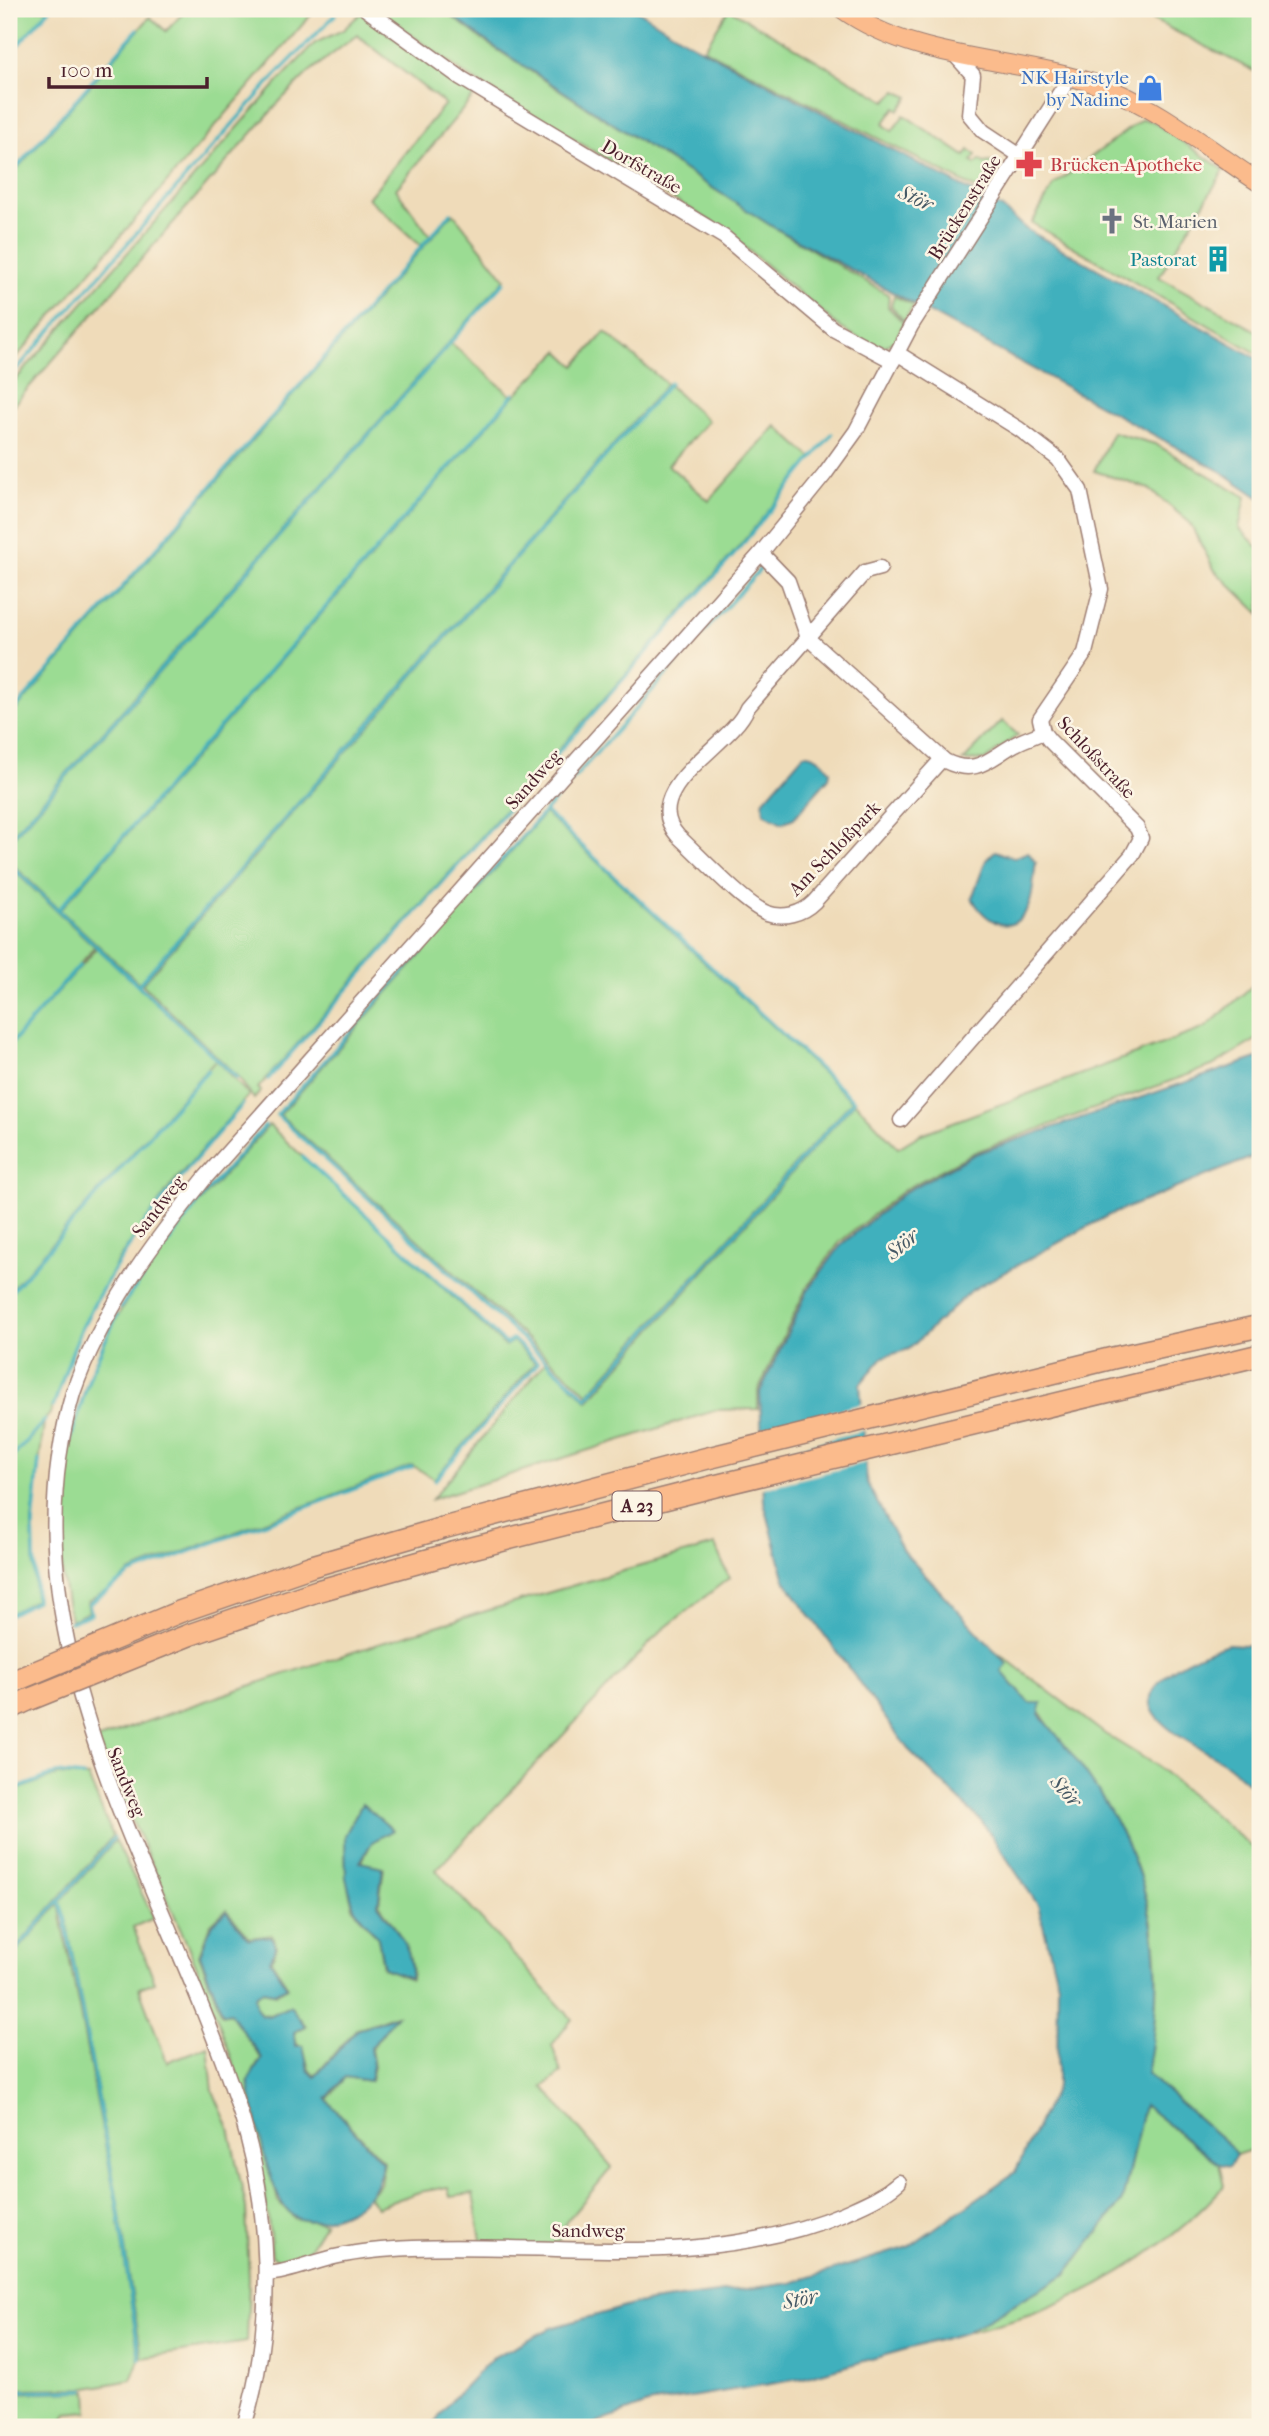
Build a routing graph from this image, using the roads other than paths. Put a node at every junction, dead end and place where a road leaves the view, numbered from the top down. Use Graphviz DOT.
graph roads {
  1 [pos="366,9"];
  2 [pos="842,9"];
  3 [pos="954,54"];
  4 [pos="1070,77"];
  5 [pos="1019,155"];
  6 [pos="1260,184"];
  7 [pos="895,357"];
  8 [pos="761,552"];
  9 [pos="880,568"];
  10 [pos="808,638"];
  11 [pos="1043,732"];
  12 [pos="942,759"];
  13 [pos="901,1120"];
  14 [pos="1260,1326"];
  15 [pos="1260,1355"];
  16 [pos="14,1682"];
  17 [pos="18,1704"];
  18 [pos="899,2182"];
  19 [pos="267,2274"];
  20 [pos="244,2427"];
  1 -- 7 [label="street, Dorfstraße"];
  2 -- 3 [label="main road"];
  3 -- 4 [label="main road"];
  3 -- 5 [label="street"];
  4 -- 5 [label="street, Brückenstraße"];
  4 -- 6 [label="main road"];
  5 -- 7 [label="street, Brückenstraße"];
  7 -- 8 [label="street, Sandweg"];
  7 -- 11 [label="street, Schloßstraße"];
  8 -- 10 [label="street"];
  8 -- 19 [label="street, Sandweg"];
  9 -- 10 [label="street, Am Schloßpark"];
  10 -- 12 [label="street"];
  10 -- 12 [label="street, Am Schloßpark"];
  11 -- 12 [label="street"];
  11 -- 13 [label="street, Schloßstraße"];
  14 -- 16 [label="highway, A 23, bridge"];
  15 -- 17 [label="highway, A 23, bridge"];
  18 -- 19 [label="street, Sandweg"];
  19 -- 20 [label="street, Sandweg"];
}
